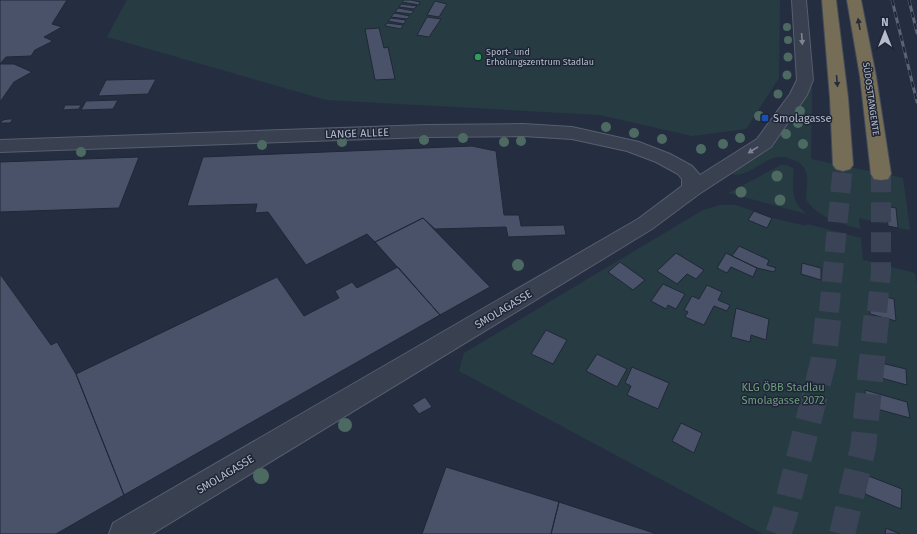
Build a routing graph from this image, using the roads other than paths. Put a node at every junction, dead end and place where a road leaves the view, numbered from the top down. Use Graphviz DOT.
graph roads {
  1 [pos="799,0"];
  2 [pos="829,0"];
  3 [pos="854,0"];
  4 [pos="0,146"];
  5 [pos="843,165"];
  6 [pos="881,174"];
  7 [pos="692,189"];
  8 [pos="124,534"];
  1 -- 7 [label="street, SMOLAGASSE, one-way"];
  2 -- 5 [label="highway, one-way"];
  6 -- 3 [label="highway, SÜDOSTTANGENTE, one-way"];
  4 -- 7 [label="street, LANGE ALLEE"];
  7 -- 8 [label="street, SMOLAGASSE"];
}
